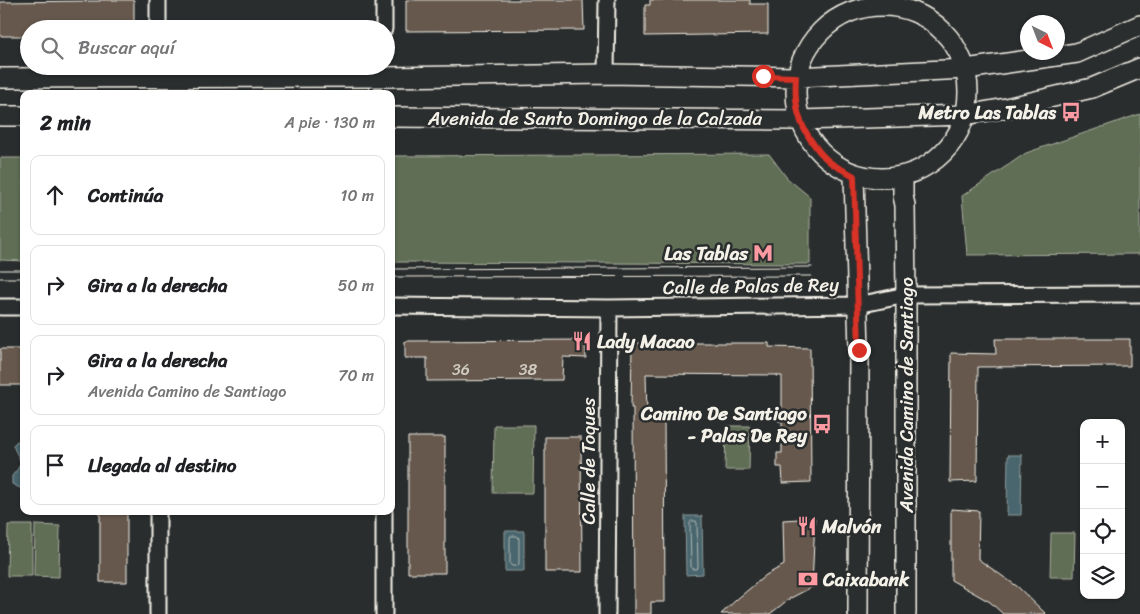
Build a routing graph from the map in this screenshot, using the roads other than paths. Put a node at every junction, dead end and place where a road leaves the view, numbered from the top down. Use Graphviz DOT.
graph roads {
  1 [pos="158,0"];
  2 [pos="384,0"];
  3 [pos="606,0"];
  4 [pos="900,3"];
  5 [pos="854,5"];
  6 [pos="158,20"];
  7 [pos="384,20"];
  8 [pos="1140,25"];
  9 [pos="1140,68"];
  10 [pos="966,69"];
  11 [pos="395,72"];
  12 [pos="606,74"];
  13 [pos="79,75"];
  14 [pos="796,77"];
  15 [pos="0,78"];
  16 [pos="965,115"];
  17 [pos="0,116"];
  18 [pos="20,116"];
  19 [pos="395,117"];
  20 [pos="800,120"];
  21 [pos="854,176"];
  22 [pos="903,176"];
  23 [pos="1140,294"];
  24 [pos="906,295"];
  25 [pos="858,305"];
  26 [pos="395,306"];
  27 [pos="0,307"];
  28 [pos="20,307"];
  29 [pos="609,308"];
  30 [pos="158,515"];
  31 [pos="384,515"];
  32 [pos="158,614"];
  33 [pos="384,614"];
  34 [pos="607,614"];
  35 [pos="858,614"];
  36 [pos="906,614"];
  1 -- 6 [label="street"];
  2 -- 7 [label="street"];
  3 -- 12 [label="street"];
  4 -- 5 [label="street"];
  4 -- 10 [label="street"];
  5 -- 14 [label="street"];
  8 -- 10 [label="street"];
  9 -- 16 [label="street, Avenida de Santo Domingo de la Calzada"];
  10 -- 14 [label="street"];
  10 -- 16 [label="street"];
  11 -- 12 [label="street"];
  12 -- 14 [label="street"];
  13 -- 15 [label="street"];
  14 -- 20 [label="street"];
  16 -- 20 [label="street, Avenida de Santo Domingo de la Calzada"];
  16 -- 22 [label="street"];
  17 -- 18 [label="street"];
  19 -- 20 [label="street, Avenida de Santo Domingo de la Calzada"];
  20 -- 21 [label="street"];
  21 -- 22 [label="street"];
  21 -- 25 [label="street"];
  22 -- 24 [label="street, Avenida Camino de Santiago"];
  23 -- 24 [label="street, Calle de Palas de Rey"];
  24 -- 25 [label="street, Calle de Palas de Rey"];
  24 -- 36 [label="street, Avenida Camino de Santiago"];
  25 -- 29 [label="street, Calle de Palas de Rey"];
  25 -- 35 [label="street"];
  26 -- 29 [label="street, Calle de Palas de Rey"];
  27 -- 28 [label="street"];
  29 -- 34 [label="street, Calle de Toques"];
  30 -- 32 [label="street"];
  31 -- 33 [label="street"];
}
